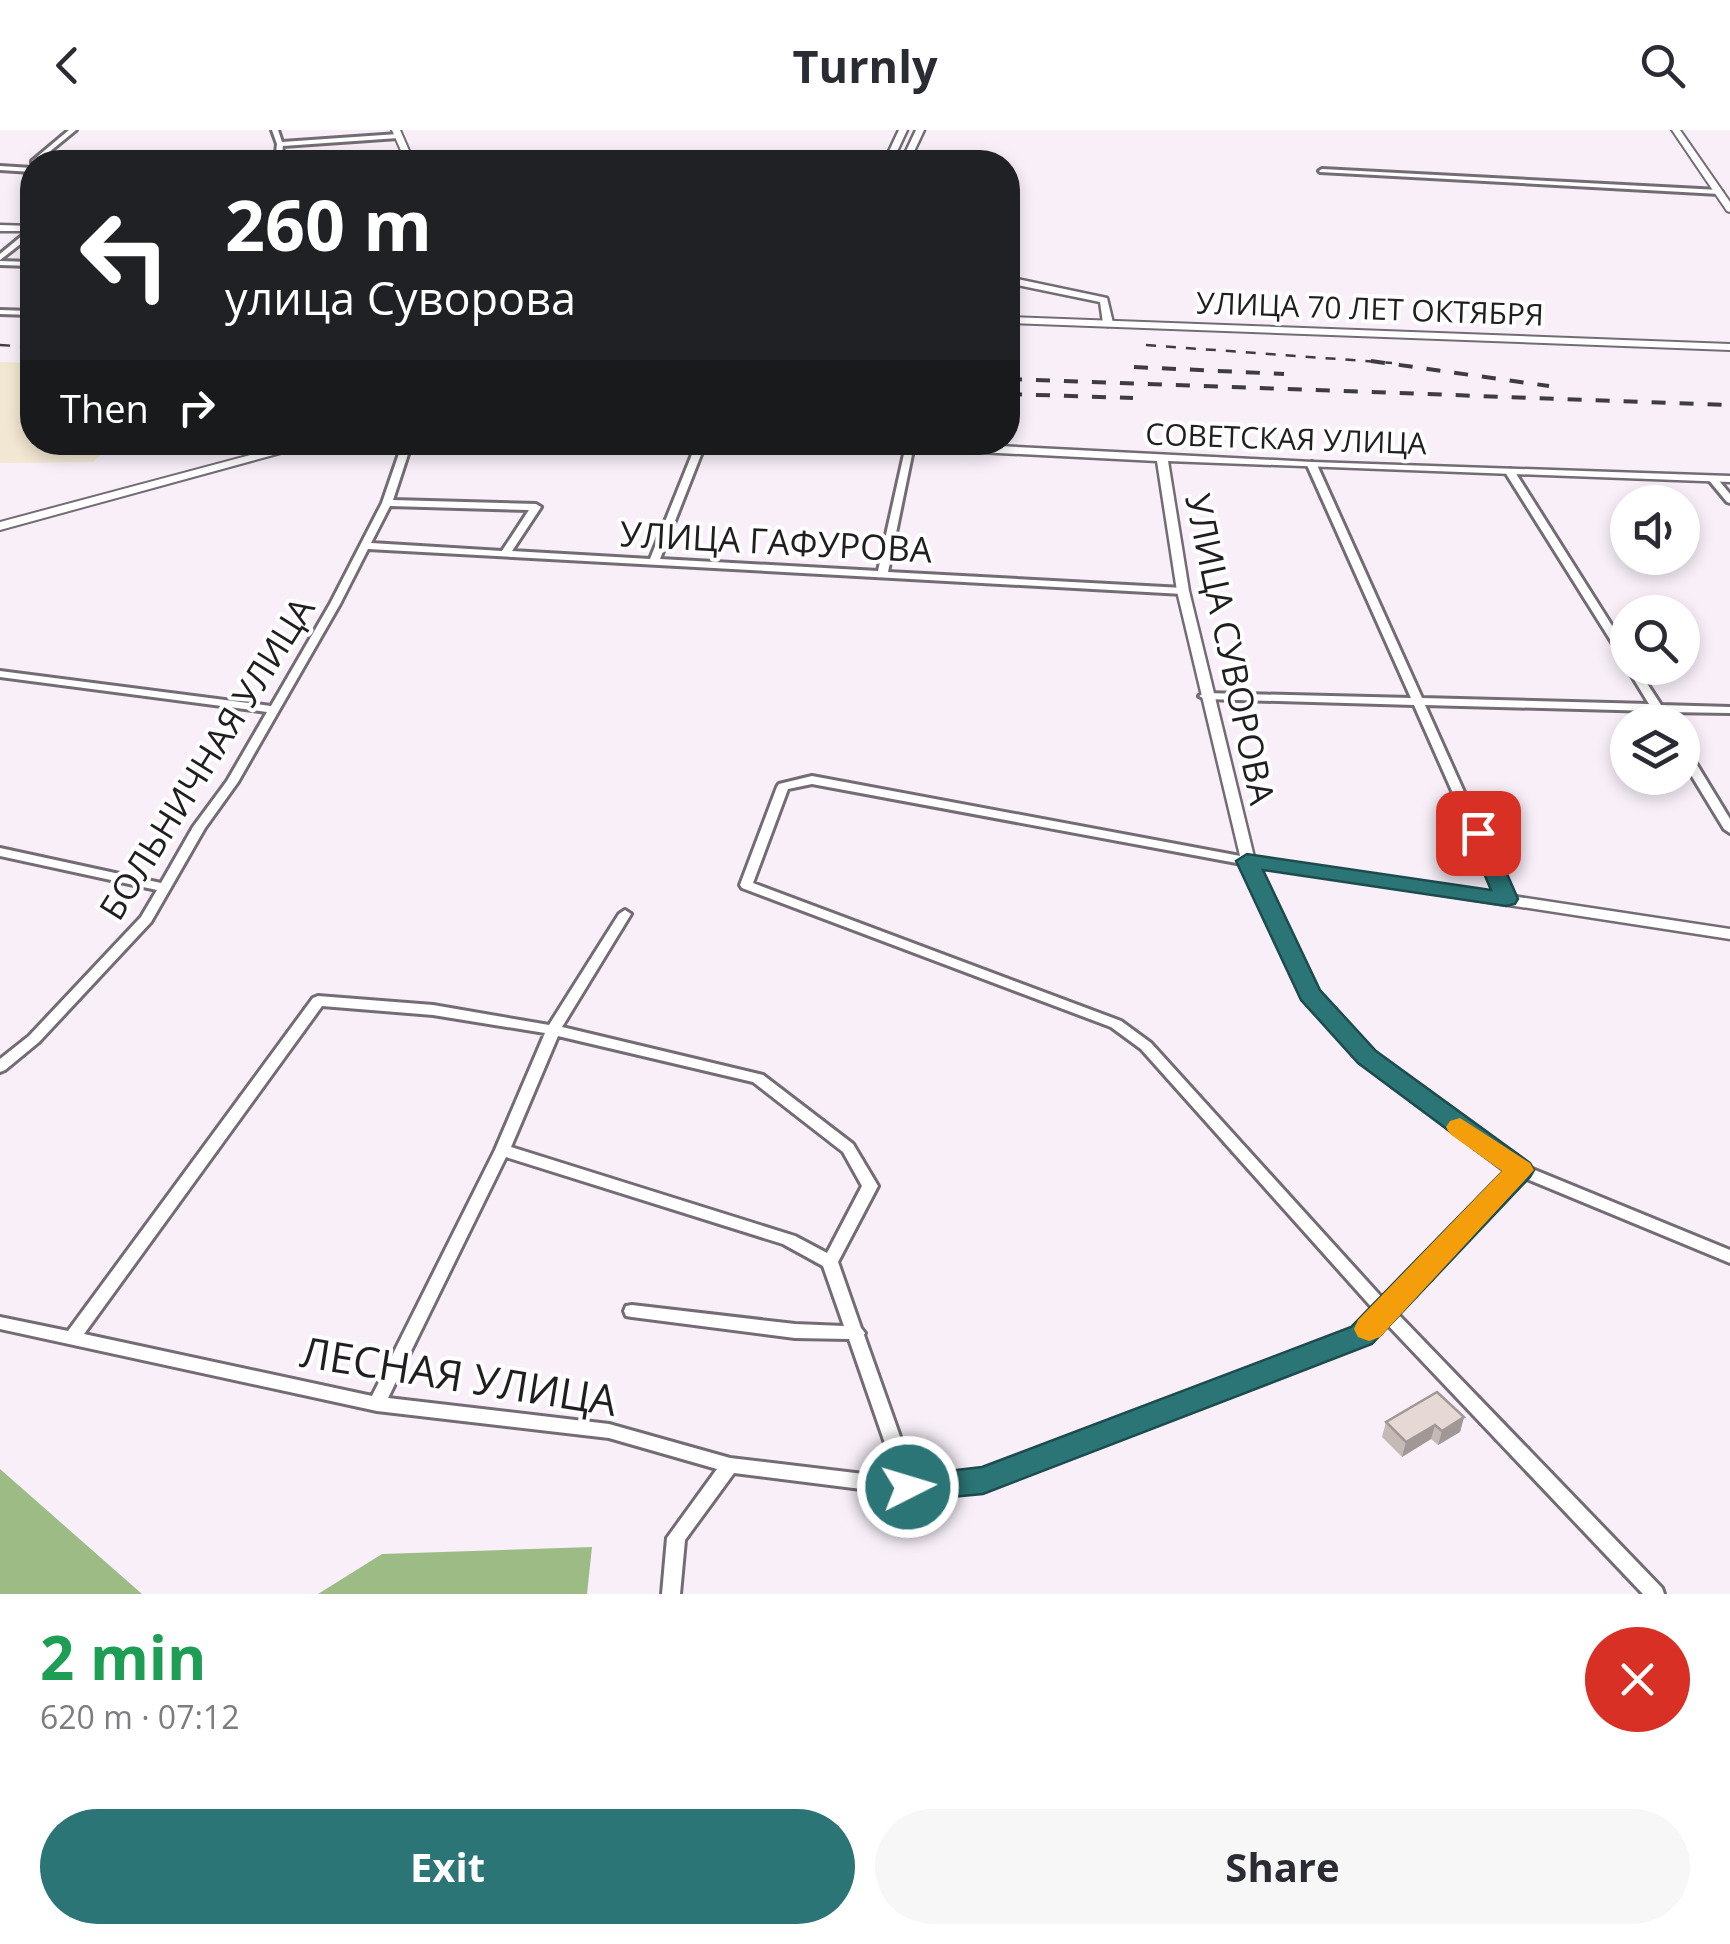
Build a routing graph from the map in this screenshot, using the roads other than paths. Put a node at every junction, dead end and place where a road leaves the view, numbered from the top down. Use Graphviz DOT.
graph roads {
  1 [pos="73,130"];
  2 [pos="275,130"];
  3 [pos="1676,130"];
  4 [pos="397,133"];
  5 [pos="280,144"];
  6 [pos="50,150"];
  7 [pos="279,150"];
  8 [pos="1322,171"];
  9 [pos="1719,192"];
  10 [pos="1730,209"];
  11 [pos="20,242"];
  12 [pos="0,261"];
  13 [pos="1020,282"];
  14 [pos="1020,320"];
  15 [pos="1108,323"];
  16 [pos="1730,348"];
  17 [pos="1020,451"];
  18 [pos="266,455"];
  19 [pos="403,455"];
  20 [pos="697,455"];
  21 [pos="908,455"];
  22 [pos="1162,459"];
  23 [pos="1312,466"];
  24 [pos="1510,472"];
  25 [pos="1713,479"];
  26 [pos="1730,479"];
  27 [pos="1730,500"];
  28 [pos="386,503"];
  29 [pos="0,526"];
  30 [pos="366,546"];
  31 [pos="505,554"];
  32 [pos="654,562"];
  33 [pos="882,574"];
  34 [pos="1183,591"];
  35 [pos="1610,631"];
  36 [pos="0,674"];
  37 [pos="1205,696"];
  38 [pos="1420,702"];
  39 [pos="1610,707"];
  40 [pos="270,709"];
  41 [pos="1700,709"];
  42 [pos="1730,710"];
  43 [pos="1700,780"];
  44 [pos="1730,829"];
  45 [pos="0,852"];
  46 [pos="1247,861"];
  47 [pos="162,887"];
  48 [pos="1506,899"];
  49 [pos="625,914"];
  50 [pos="1730,934"];
  51 [pos="553,1030"];
  52 [pos="0,1067"];
  53 [pos="502,1150"];
  54 [pos="1520,1170"];
  55 [pos="1730,1257"];
  56 [pos="830,1262"];
  57 [pos="632,1312"];
  58 [pos="1386,1313"];
  59 [pos="0,1324"];
  60 [pos="857,1332"];
  61 [pos="72,1338"];
  62 [pos="377,1404"];
  63 [pos="730,1465"];
  64 [pos="908,1487"];
  65 [pos="671,1594"];
  66 [pos="1655,1594"];
  1 -- 6 [label="street"];
  2 -- 5 [label="street"];
  3 -- 9 [label="main road"];
  4 -- 5 [label="street"];
  5 -- 7 [label="street"];
  8 -- 9 [label="street"];
  9 -- 10 [label="main road"];
  11 -- 12 [label="street"];
  13 -- 15 [label="street"];
  14 -- 15 [label="main road, УЛИЦА 70 ЛЕТ ОКТЯБРЯ"];
  15 -- 16 [label="main road, УЛИЦА 70 ЛЕТ ОКТЯБРЯ"];
  17 -- 22 [label="street, СОВЕТСКАЯ УЛИЦА"];
  18 -- 29 [label="main road"];
  19 -- 28 [label="street, БОЛЬНИЧНАЯ УЛИЦА"];
  20 -- 32 [label="street"];
  21 -- 33 [label="street"];
  22 -- 23 [label="street, СОВЕТСКАЯ УЛИЦА"];
  22 -- 34 [label="street, УЛИЦА СУВОРОВА"];
  23 -- 24 [label="street, СОВЕТСКАЯ УЛИЦА"];
  23 -- 38 [label="street"];
  24 -- 25 [label="street, СОВЕТСКАЯ УЛИЦА"];
  24 -- 35 [label="street"];
  25 -- 26 [label="street, СОВЕТСКАЯ УЛИЦА"];
  25 -- 27 [label="street"];
  28 -- 30 [label="street, БОЛЬНИЧНАЯ УЛИЦА"];
  28 -- 31 [label="street"];
  30 -- 31 [label="street, УЛИЦА ГАФУРОВА"];
  30 -- 40 [label="street, БОЛЬНИЧНАЯ УЛИЦА"];
  31 -- 32 [label="street, УЛИЦА ГАФУРОВА"];
  32 -- 33 [label="street, УЛИЦА ГАФУРОВА"];
  33 -- 34 [label="street, УЛИЦА ГАФУРОВА"];
  34 -- 37 [label="street, УЛИЦА СУВОРОВА"];
  36 -- 40 [label="street"];
  37 -- 38 [label="street"];
  37 -- 46 [label="street, УЛИЦА СУВОРОВА"];
  38 -- 39 [label="street"];
  38 -- 48 [label="street"];
  40 -- 47 [label="street, БОЛЬНИЧНАЯ УЛИЦА"];
  41 -- 42 [label="street"];
  43 -- 44 [label="street"];
  45 -- 47 [label="street"];
  46 -- 48 [label="street"];
  46 -- 54 [label="street, УЛИЦА СУВОРОВА"];
  46 -- 58 [label="street"];
  47 -- 52 [label="street, БОЛЬНИЧНАЯ УЛИЦА"];
  48 -- 50 [label="street"];
  49 -- 51 [label="street"];
  51 -- 53 [label="street"];
  51 -- 56 [label="street"];
  51 -- 61 [label="street"];
  53 -- 56 [label="street"];
  53 -- 62 [label="street"];
  54 -- 55 [label="street, УЛИЦА СУВОРОВА"];
  54 -- 58 [label="street, ЛЕСНАЯ УЛИЦА"];
  56 -- 60 [label="street"];
  57 -- 60 [label="street"];
  58 -- 64 [label="street, ЛЕСНАЯ УЛИЦА"];
  58 -- 66 [label="street"];
  59 -- 61 [label="street, ЛЕСНАЯ УЛИЦА"];
  60 -- 64 [label="street"];
  61 -- 62 [label="street, ЛЕСНАЯ УЛИЦА"];
  62 -- 63 [label="street, ЛЕСНАЯ УЛИЦА"];
  63 -- 64 [label="street, ЛЕСНАЯ УЛИЦА"];
  63 -- 65 [label="street"];
}
